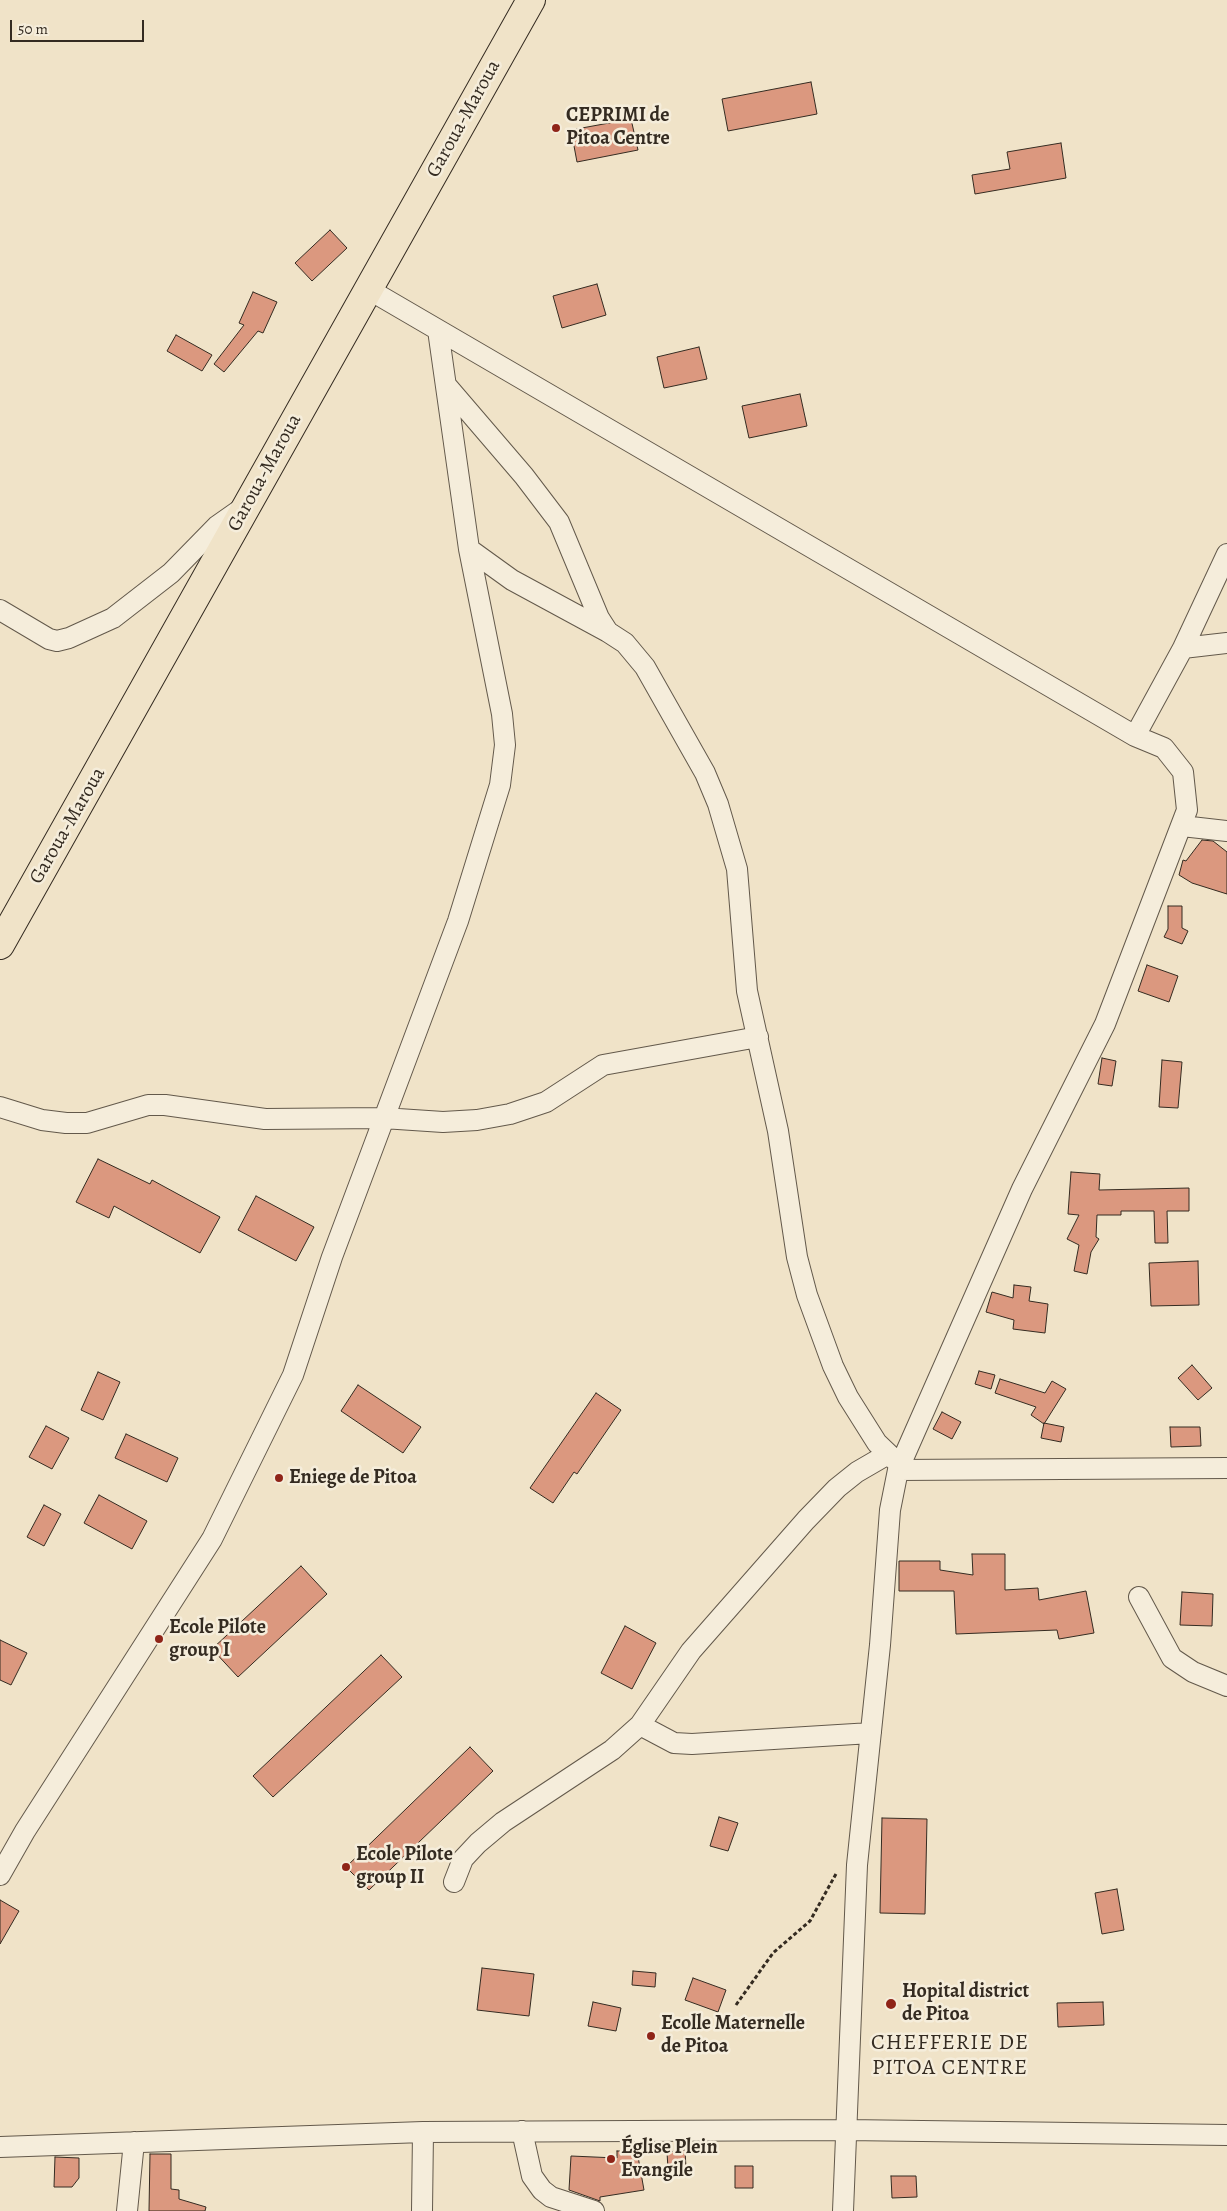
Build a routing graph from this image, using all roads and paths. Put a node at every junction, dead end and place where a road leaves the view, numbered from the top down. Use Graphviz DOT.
graph roads {
  1 [pos="531,0"];
  2 [pos="368,289"];
  3 [pos="438,330"];
  4 [pos="446,386"];
  5 [pos="248,504"];
  6 [pos="469,549"];
  7 [pos="1227,554"];
  8 [pos="0,610"];
  9 [pos="608,632"];
  10 [pos="1227,643"];
  11 [pos="1183,648"];
  12 [pos="1135,736"];
  13 [pos="1182,826"];
  14 [pos="1227,831"];
  15 [pos="0,945"];
  16 [pos="758,1037"];
  17 [pos="0,1106"];
  18 [pos="383,1118"];
  19 [pos="895,1463"];
  20 [pos="1227,1468"];
  21 [pos="1139,1597"];
  22 [pos="1227,1686"];
  23 [pos="640,1726"];
  24 [pos="871,1733"];
  25 [pos="841,1866"];
  26 [pos="0,1874"];
  27 [pos="454,1882"];
  28 [pos="736,2005"];
  29 [pos="846,2130"];
  30 [pos="522,2131"];
  31 [pos="423,2132"];
  32 [pos="1227,2134"];
  33 [pos="134,2142"];
  34 [pos="0,2147"];
  35 [pos="127,2211"];
  36 [pos="422,2211"];
  37 [pos="594,2211"];
  38 [pos="842,2211"];
  1 -- 2 [label="highway, Garoua-Maroua"];
  2 -- 3 [label="street"];
  2 -- 5 [label="highway, Garoua-Maroua"];
  3 -- 4 [label="street"];
  3 -- 12 [label="street"];
  4 -- 6 [label="street"];
  4 -- 9 [label="street"];
  5 -- 8 [label="street"];
  5 -- 15 [label="highway, Garoua-Maroua"];
  6 -- 9 [label="street"];
  6 -- 18 [label="street"];
  7 -- 11 [label="street"];
  9 -- 16 [label="street"];
  10 -- 11 [label="street"];
  11 -- 12 [label="street"];
  12 -- 13 [label="street"];
  13 -- 14 [label="street"];
  13 -- 19 [label="street"];
  16 -- 18 [label="street"];
  16 -- 19 [label="street"];
  17 -- 18 [label="street"];
  18 -- 26 [label="street"];
  19 -- 20 [label="street"];
  19 -- 23 [label="street"];
  19 -- 24 [label="street"];
  21 -- 22 [label="street"];
  23 -- 24 [label="street"];
  23 -- 27 [label="street"];
  24 -- 29 [label="street"];
  25 -- 28 [label="path"];
  29 -- 30 [label="street"];
  29 -- 32 [label="street"];
  29 -- 38 [label="street"];
  30 -- 31 [label="street"];
  30 -- 37 [label="street"];
  31 -- 33 [label="street"];
  31 -- 36 [label="street"];
  33 -- 34 [label="street"];
  33 -- 35 [label="street"];
}
